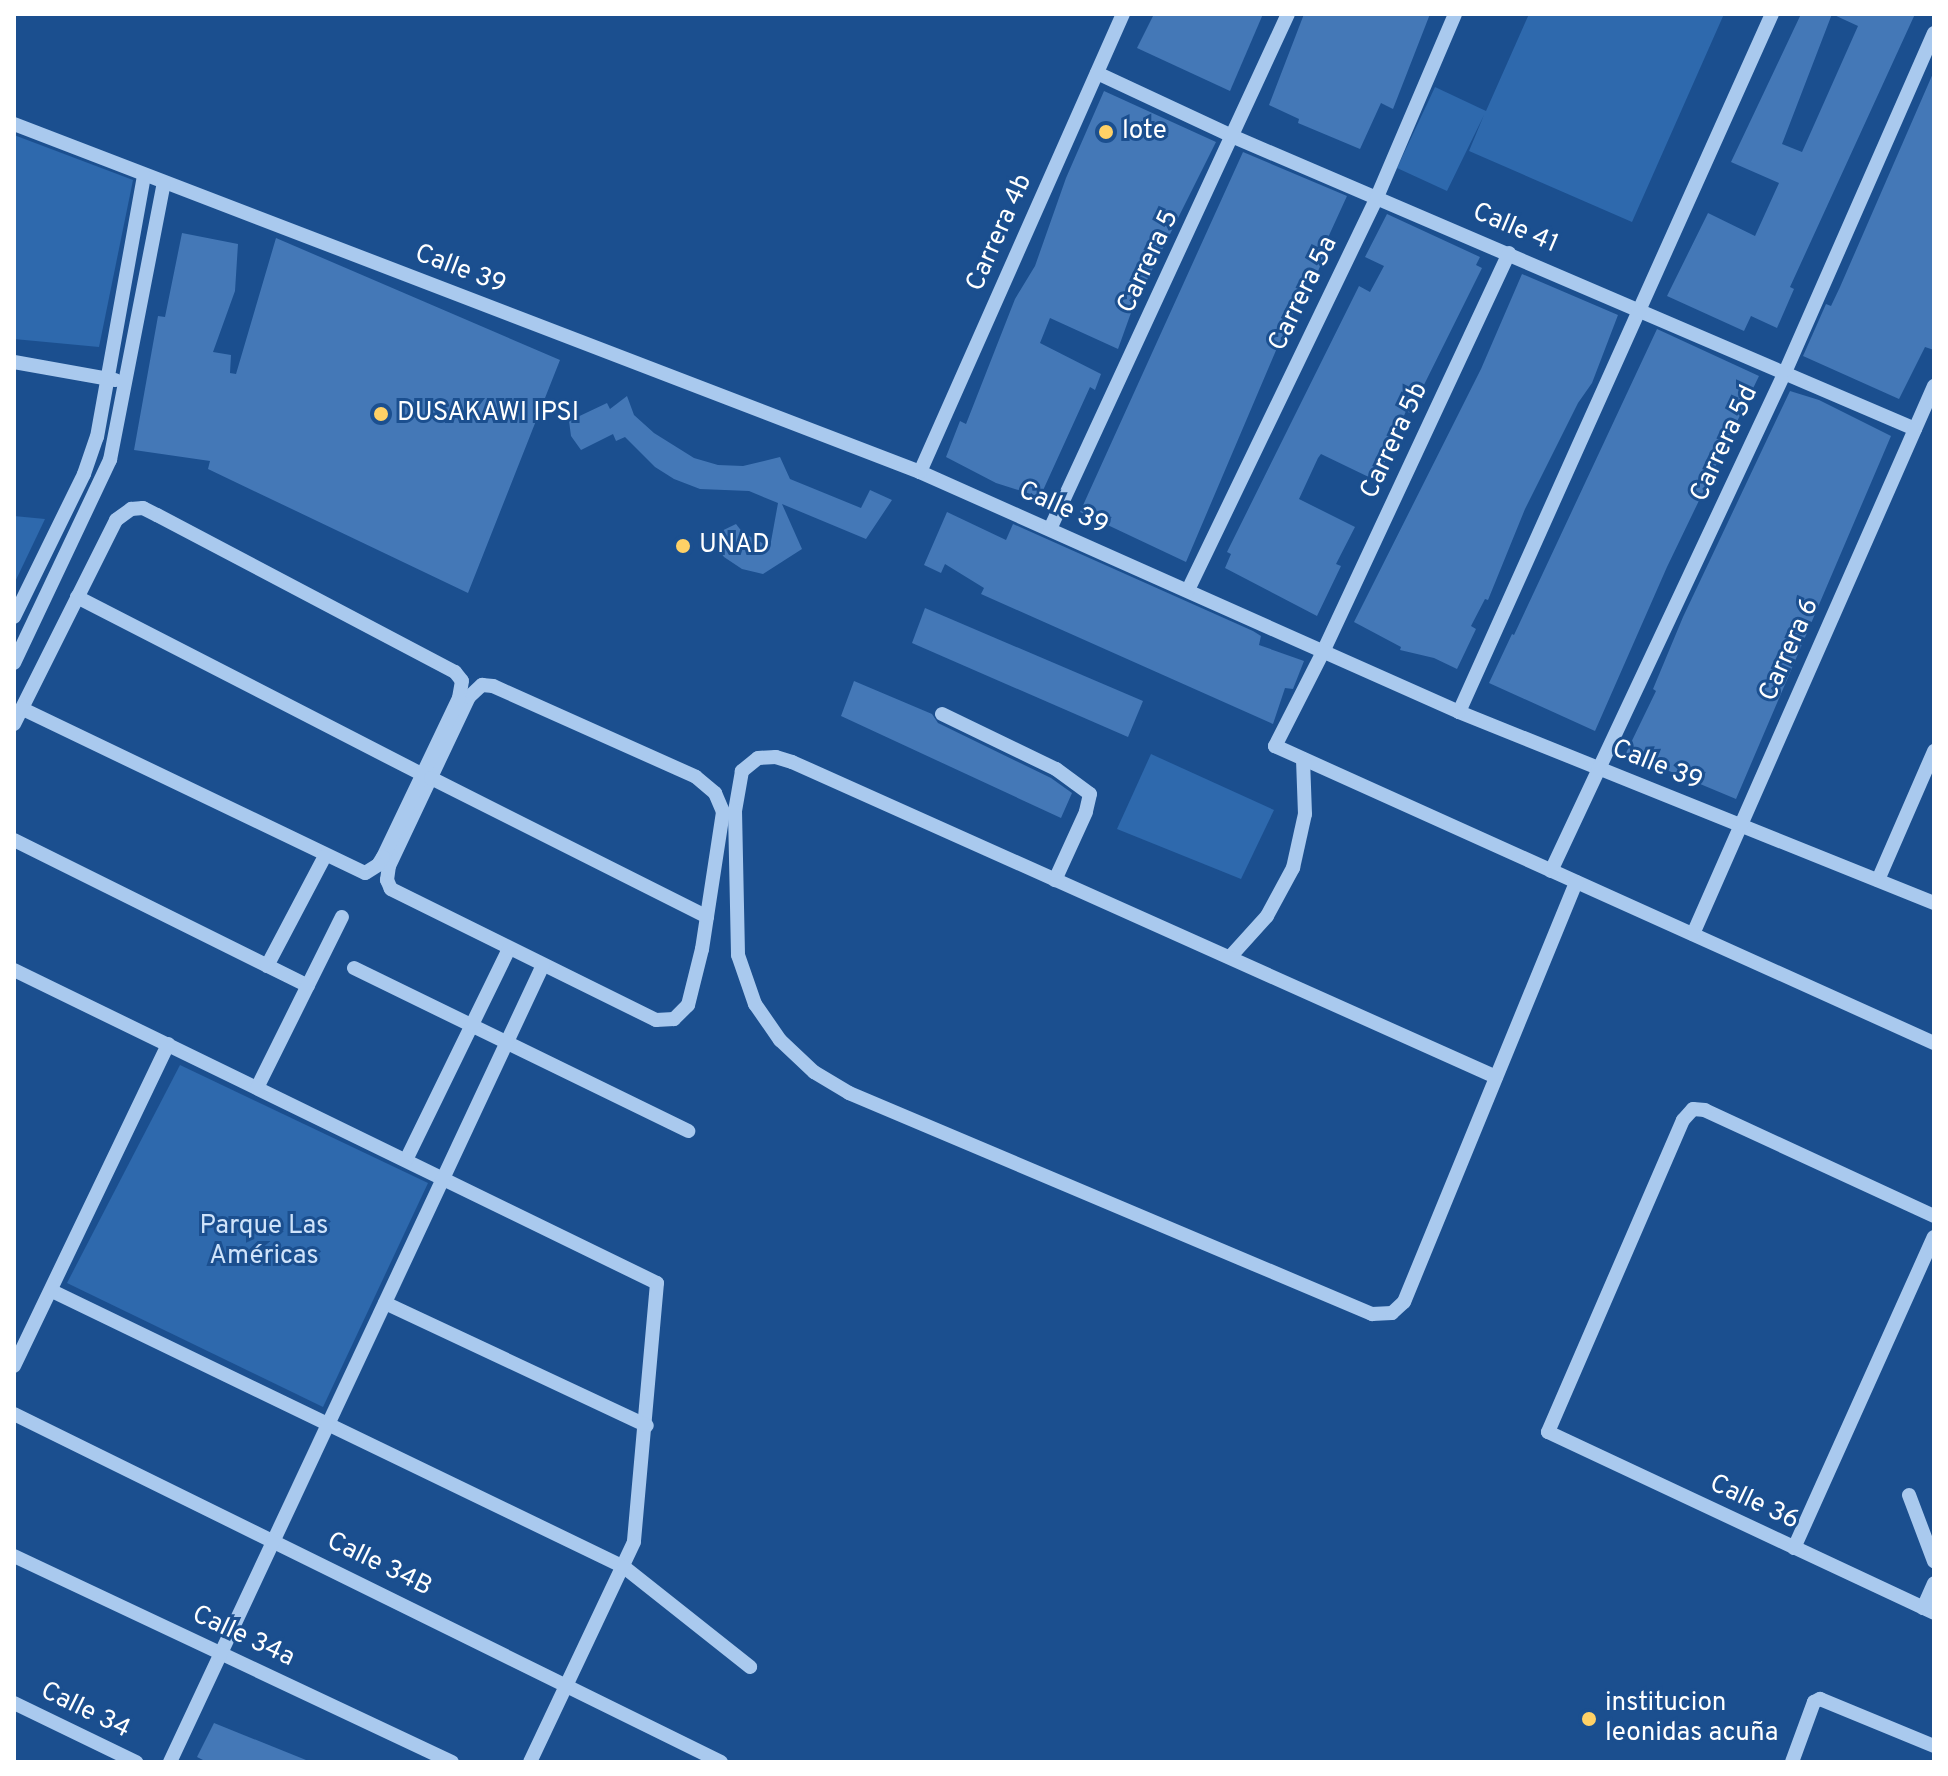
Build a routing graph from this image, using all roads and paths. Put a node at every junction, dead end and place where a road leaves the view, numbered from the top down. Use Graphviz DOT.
graph roads {
  1 [pos="1123,14"];
  2 [pos="1288,14"];
  3 [pos="1455,14"];
  4 [pos="1772,14"];
  5 [pos="1934,33"];
  6 [pos="1097,73"];
  7 [pos="14,124"];
  8 [pos="1234,137"];
  9 [pos="144,175"];
  10 [pos="164,183"];
  11 [pos="1377,197"];
  12 [pos="1509,253"];
  13 [pos="1641,309"];
  14 [pos="14,362"];
  15 [pos="1786,370"];
  16 [pos="108,378"];
  17 [pos="127,382"];
  18 [pos="1934,386"];
  19 [pos="1915,429"];
  20 [pos="920,472"];
  21 [pos="1050,529"];
  22 [pos="1188,590"];
  23 [pos="77,597"];
  24 [pos="14,617"];
  25 [pos="1324,650"];
  26 [pos="14,663"];
  27 [pos="22,709"];
  28 [pos="1459,712"];
  29 [pos="942,714"];
  30 [pos="14,724"];
  31 [pos="1934,751"];
  32 [pos="1303,759"];
  33 [pos="1599,768"];
  34 [pos="426,776"];
  35 [pos="1739,825"];
  36 [pos="14,840"];
  37 [pos="325,856"];
  38 [pos="1551,871"];
  39 [pos="1055,880"];
  40 [pos="1878,880"];
  41 [pos="1576,882"];
  42 [pos="1934,903"];
  43 [pos="342,917"];
  44 [pos="707,917"];
  45 [pos="1693,934"];
  46 [pos="509,949"];
  47 [pos="1230,957"];
  48 [pos="543,965"];
  49 [pos="267,966"];
  50 [pos="354,968"];
  51 [pos="14,970"];
  52 [pos="308,986"];
  53 [pos="472,1026"];
  54 [pos="507,1042"];
  55 [pos="1934,1043"];
  56 [pos="168,1044"];
  57 [pos="1496,1077"];
  58 [pos="257,1088"];
  59 [pos="688,1131"];
  60 [pos="406,1160"];
  61 [pos="443,1179"];
  62 [pos="1934,1216"];
  63 [pos="1934,1237"];
  64 [pos="52,1291"];
  65 [pos="385,1303"];
  66 [pos="14,1366"];
  67 [pos="14,1414"];
  68 [pos="328,1424"];
  69 [pos="647,1426"];
  70 [pos="1909,1495"];
  71 [pos="275,1540"];
  72 [pos="1794,1548"];
  73 [pos="14,1556"];
  74 [pos="1934,1561"];
  75 [pos="624,1567"];
  76 [pos="1934,1583"];
  77 [pos="1928,1611"];
  78 [pos="221,1654"];
  79 [pos="750,1667"];
  80 [pos="567,1684"];
  81 [pos="14,1703"];
  82 [pos="1934,1746"];
  83 [pos="136,1762"];
  84 [pos="170,1762"];
  85 [pos="452,1762"];
  86 [pos="530,1762"];
  87 [pos="721,1762"];
  88 [pos="1792,1762"];
  1 -- 6 [label="street, Carrera 4b"];
  2 -- 8 [label="street, Carrera 5"];
  3 -- 11 [label="street, Carrera 5a"];
  4 -- 13 [label="street"];
  5 -- 15 [label="street, Carrera 5d"];
  6 -- 8 [label="street, Calle 41"];
  6 -- 20 [label="street, Carrera 4b"];
  7 -- 9 [label="street, Calle 39"];
  8 -- 11 [label="street, Calle 41"];
  8 -- 21 [label="street, Carrera 5"];
  9 -- 10 [label="street, Calle 39"];
  9 -- 16 [label="street"];
  10 -- 17 [label="street"];
  10 -- 20 [label="street, Calle 39"];
  11 -- 12 [label="street, Calle 41"];
  11 -- 22 [label="street, Carrera 5a"];
  12 -- 13 [label="street, Calle 41"];
  12 -- 25 [label="street, Carrera 5b"];
  13 -- 15 [label="street, Calle 41"];
  13 -- 28 [label="street"];
  14 -- 16 [label="street"];
  15 -- 19 [label="street, Calle 41"];
  15 -- 33 [label="street, Carrera 5d"];
  16 -- 17 [label="street"];
  16 -- 24 [label="street"];
  17 -- 26 [label="street"];
  18 -- 19 [label="street, Carrera 6"];
  19 -- 35 [label="street, Carrera 6"];
  20 -- 21 [label="street, Calle 39"];
  21 -- 22 [label="street, Calle 39"];
  22 -- 25 [label="street, Calle 39"];
  23 -- 27 [label="street"];
  23 -- 34 [label="street"];
  23 -- 34 [label="street"];
  25 -- 28 [label="street, Calle 39"];
  25 -- 32 [label="street, Carrera 5b"];
  27 -- 30 [label="street"];
  27 -- 37 [label="street"];
  28 -- 33 [label="street, Calle 39"];
  29 -- 39 [label="street"];
  31 -- 40 [label="street"];
  32 -- 38 [label="street"];
  32 -- 47 [label="street"];
  33 -- 35 [label="street, Calle 39"];
  33 -- 38 [label="street, Carrera 5d"];
  34 -- 37 [label="street"];
  34 -- 44 [label="street"];
  34 -- 44 [label="street"];
  34 -- 46 [label="street"];
  35 -- 40 [label="street, Calle 39"];
  35 -- 45 [label="street, Carrera 6"];
  36 -- 49 [label="street"];
  37 -- 49 [label="street"];
  38 -- 41 [label="street"];
  39 -- 47 [label="street"];
  39 -- 57 [label="street"];
  40 -- 42 [label="street, Calle 39"];
  41 -- 45 [label="street"];
  41 -- 57 [label="street"];
  43 -- 52 [label="street"];
  44 -- 48 [label="street"];
  45 -- 55 [label="street"];
  46 -- 48 [label="street"];
  46 -- 53 [label="street"];
  47 -- 57 [label="street"];
  48 -- 54 [label="street"];
  49 -- 52 [label="street"];
  50 -- 53 [label="street"];
  51 -- 56 [label="street"];
  52 -- 58 [label="street"];
  53 -- 54 [label="street"];
  53 -- 60 [label="street"];
  54 -- 59 [label="street"];
  54 -- 61 [label="street"];
  56 -- 58 [label="street"];
  56 -- 64 [label="street"];
  58 -- 60 [label="street"];
  60 -- 61 [label="street"];
  61 -- 65 [label="street"];
  61 -- 69 [label="street"];
  62 -- 72 [label="street, Calle 36"];
  63 -- 72 [label="street"];
  64 -- 66 [label="street"];
  64 -- 68 [label="street"];
  65 -- 68 [label="street"];
  65 -- 69 [label="street"];
  67 -- 71 [label="street, Calle 34B"];
  68 -- 71 [label="street"];
  68 -- 75 [label="street"];
  69 -- 75 [label="street"];
  70 -- 74 [label="street"];
  71 -- 78 [label="street"];
  71 -- 80 [label="street, Calle 34B"];
  72 -- 77 [label="street, Calle 36"];
  73 -- 78 [label="street, Calle 34a"];
  75 -- 79 [label="street"];
  75 -- 80 [label="street"];
  76 -- 77 [label="street"];
  78 -- 84 [label="street"];
  78 -- 85 [label="street, Calle 34a"];
  80 -- 86 [label="street"];
  80 -- 87 [label="street, Calle 34B"];
  81 -- 83 [label="street, Calle 34"];
  82 -- 88 [label="street"];
}
